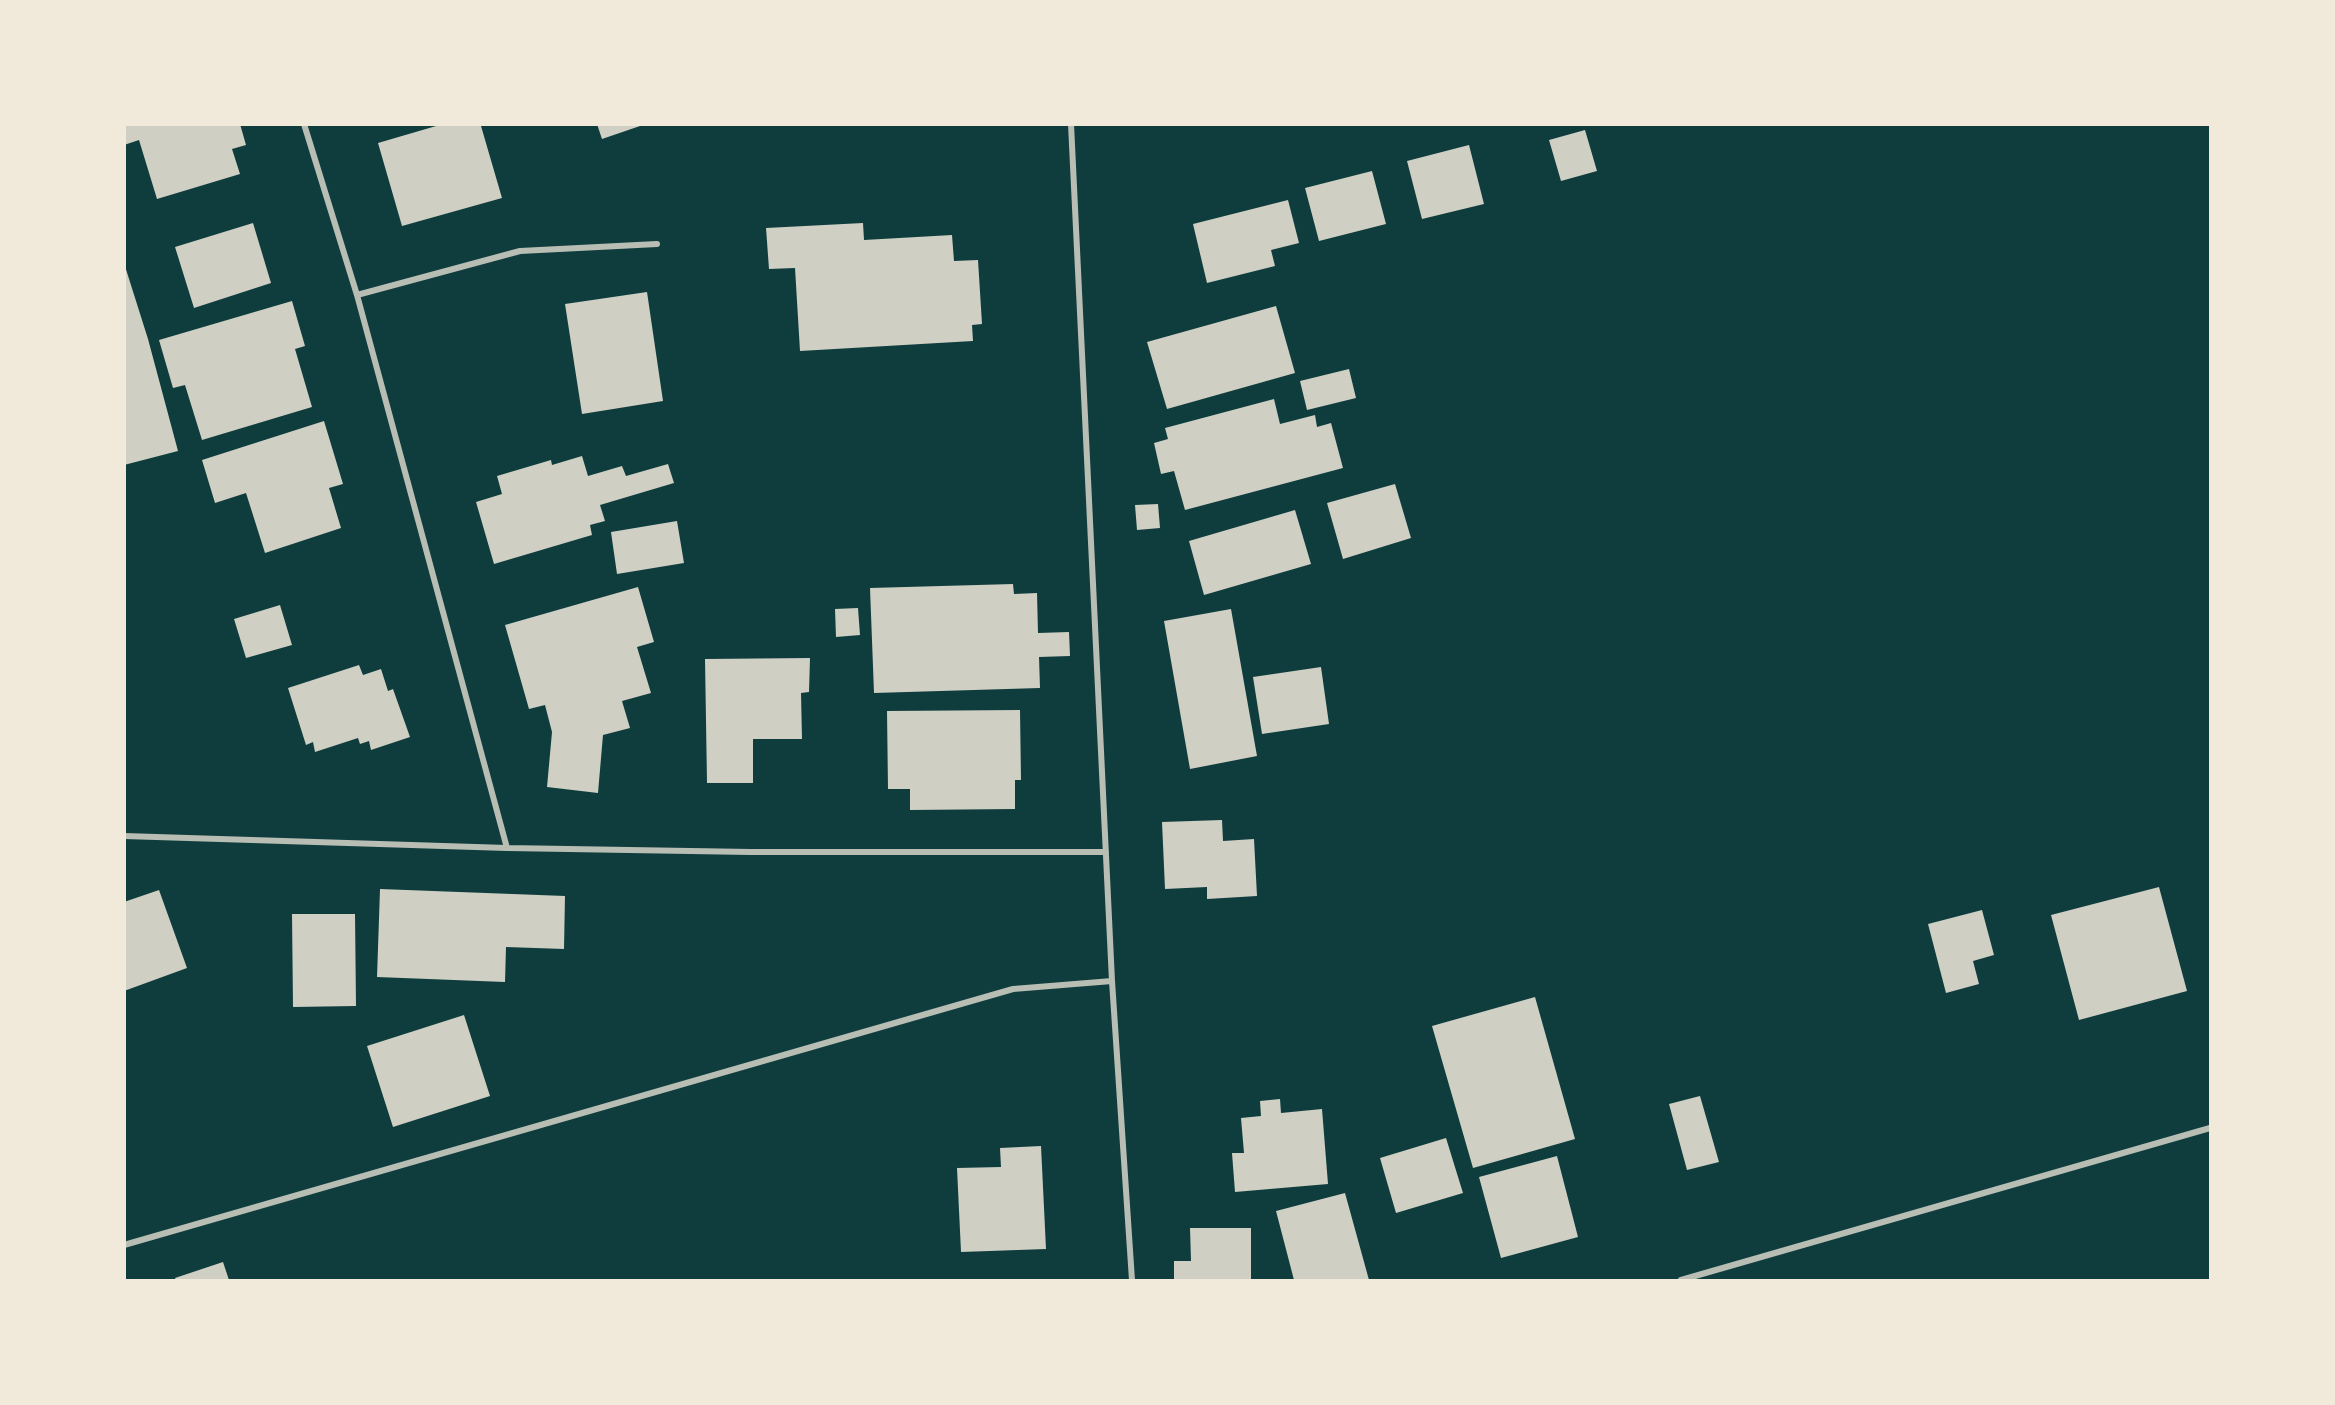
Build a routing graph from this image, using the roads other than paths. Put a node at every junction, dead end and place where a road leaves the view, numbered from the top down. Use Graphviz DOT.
graph roads {
  1 [pos="304,124"];
  2 [pos="1071,124"];
  3 [pos="657,244"];
  4 [pos="357,296"];
  5 [pos="124,836"];
  6 [pos="507,848"];
  7 [pos="1106,852"];
  8 [pos="1112,981"];
  9 [pos="2211,1128"];
  10 [pos="124,1245"];
  11 [pos="1132,1281"];
  12 [pos="1682,1281"];
  1 -- 4 [label="street"];
  2 -- 7 [label="street"];
  3 -- 4 [label="street"];
  4 -- 6 [label="street"];
  5 -- 6 [label="street"];
  6 -- 7 [label="street"];
  7 -- 8 [label="street"];
  8 -- 10 [label="street"];
  8 -- 11 [label="street"];
  9 -- 12 [label="street"];
}
